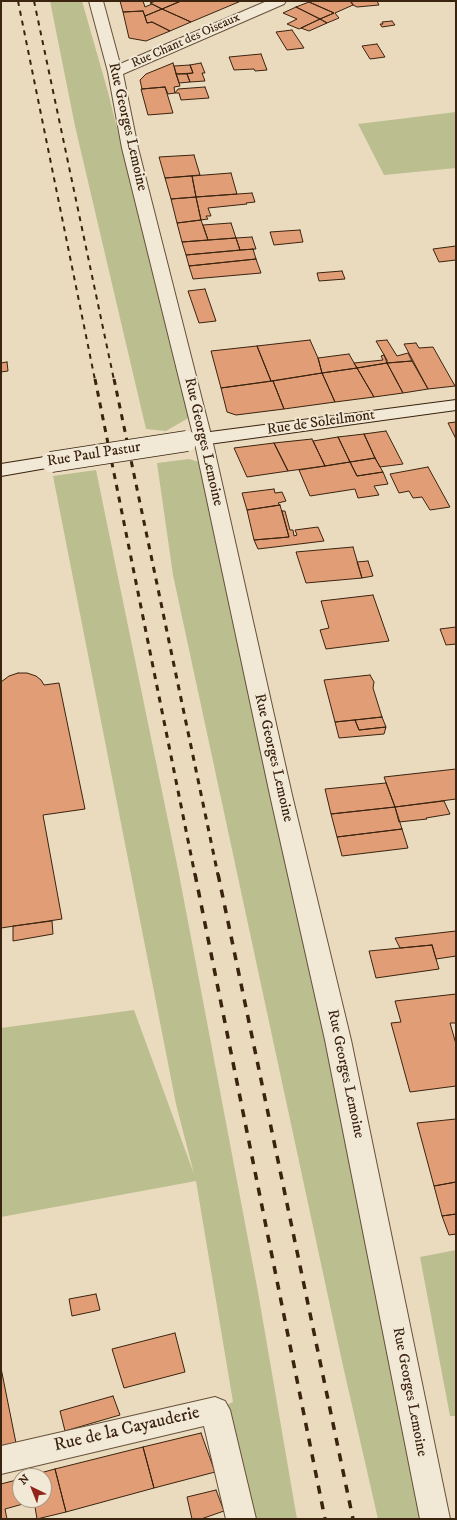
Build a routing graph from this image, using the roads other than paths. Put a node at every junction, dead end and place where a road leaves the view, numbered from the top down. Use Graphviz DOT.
graph roads {
  1 [pos="96,1"];
  2 [pos="278,1"];
  3 [pos="116,72"];
  4 [pos="456,405"];
  5 [pos="195,440"];
  6 [pos="1,470"];
  7 [pos="1,1460"];
  8 [pos="241,1519"];
  9 [pos="435,1519"];
  1 -- 3 [label="street, Rue Georges Lemoine"];
  2 -- 3 [label="street, Rue Chant des Oiseaux"];
  3 -- 5 [label="street, Rue Georges Lemoine"];
  4 -- 5 [label="street, Rue de Soleilmont"];
  5 -- 6 [label="street, Rue Paul Pastur, bridge"];
  5 -- 9 [label="street, Rue Georges Lemoine"];
  7 -- 8 [label="street, Rue de la Cayauderie"];
}
